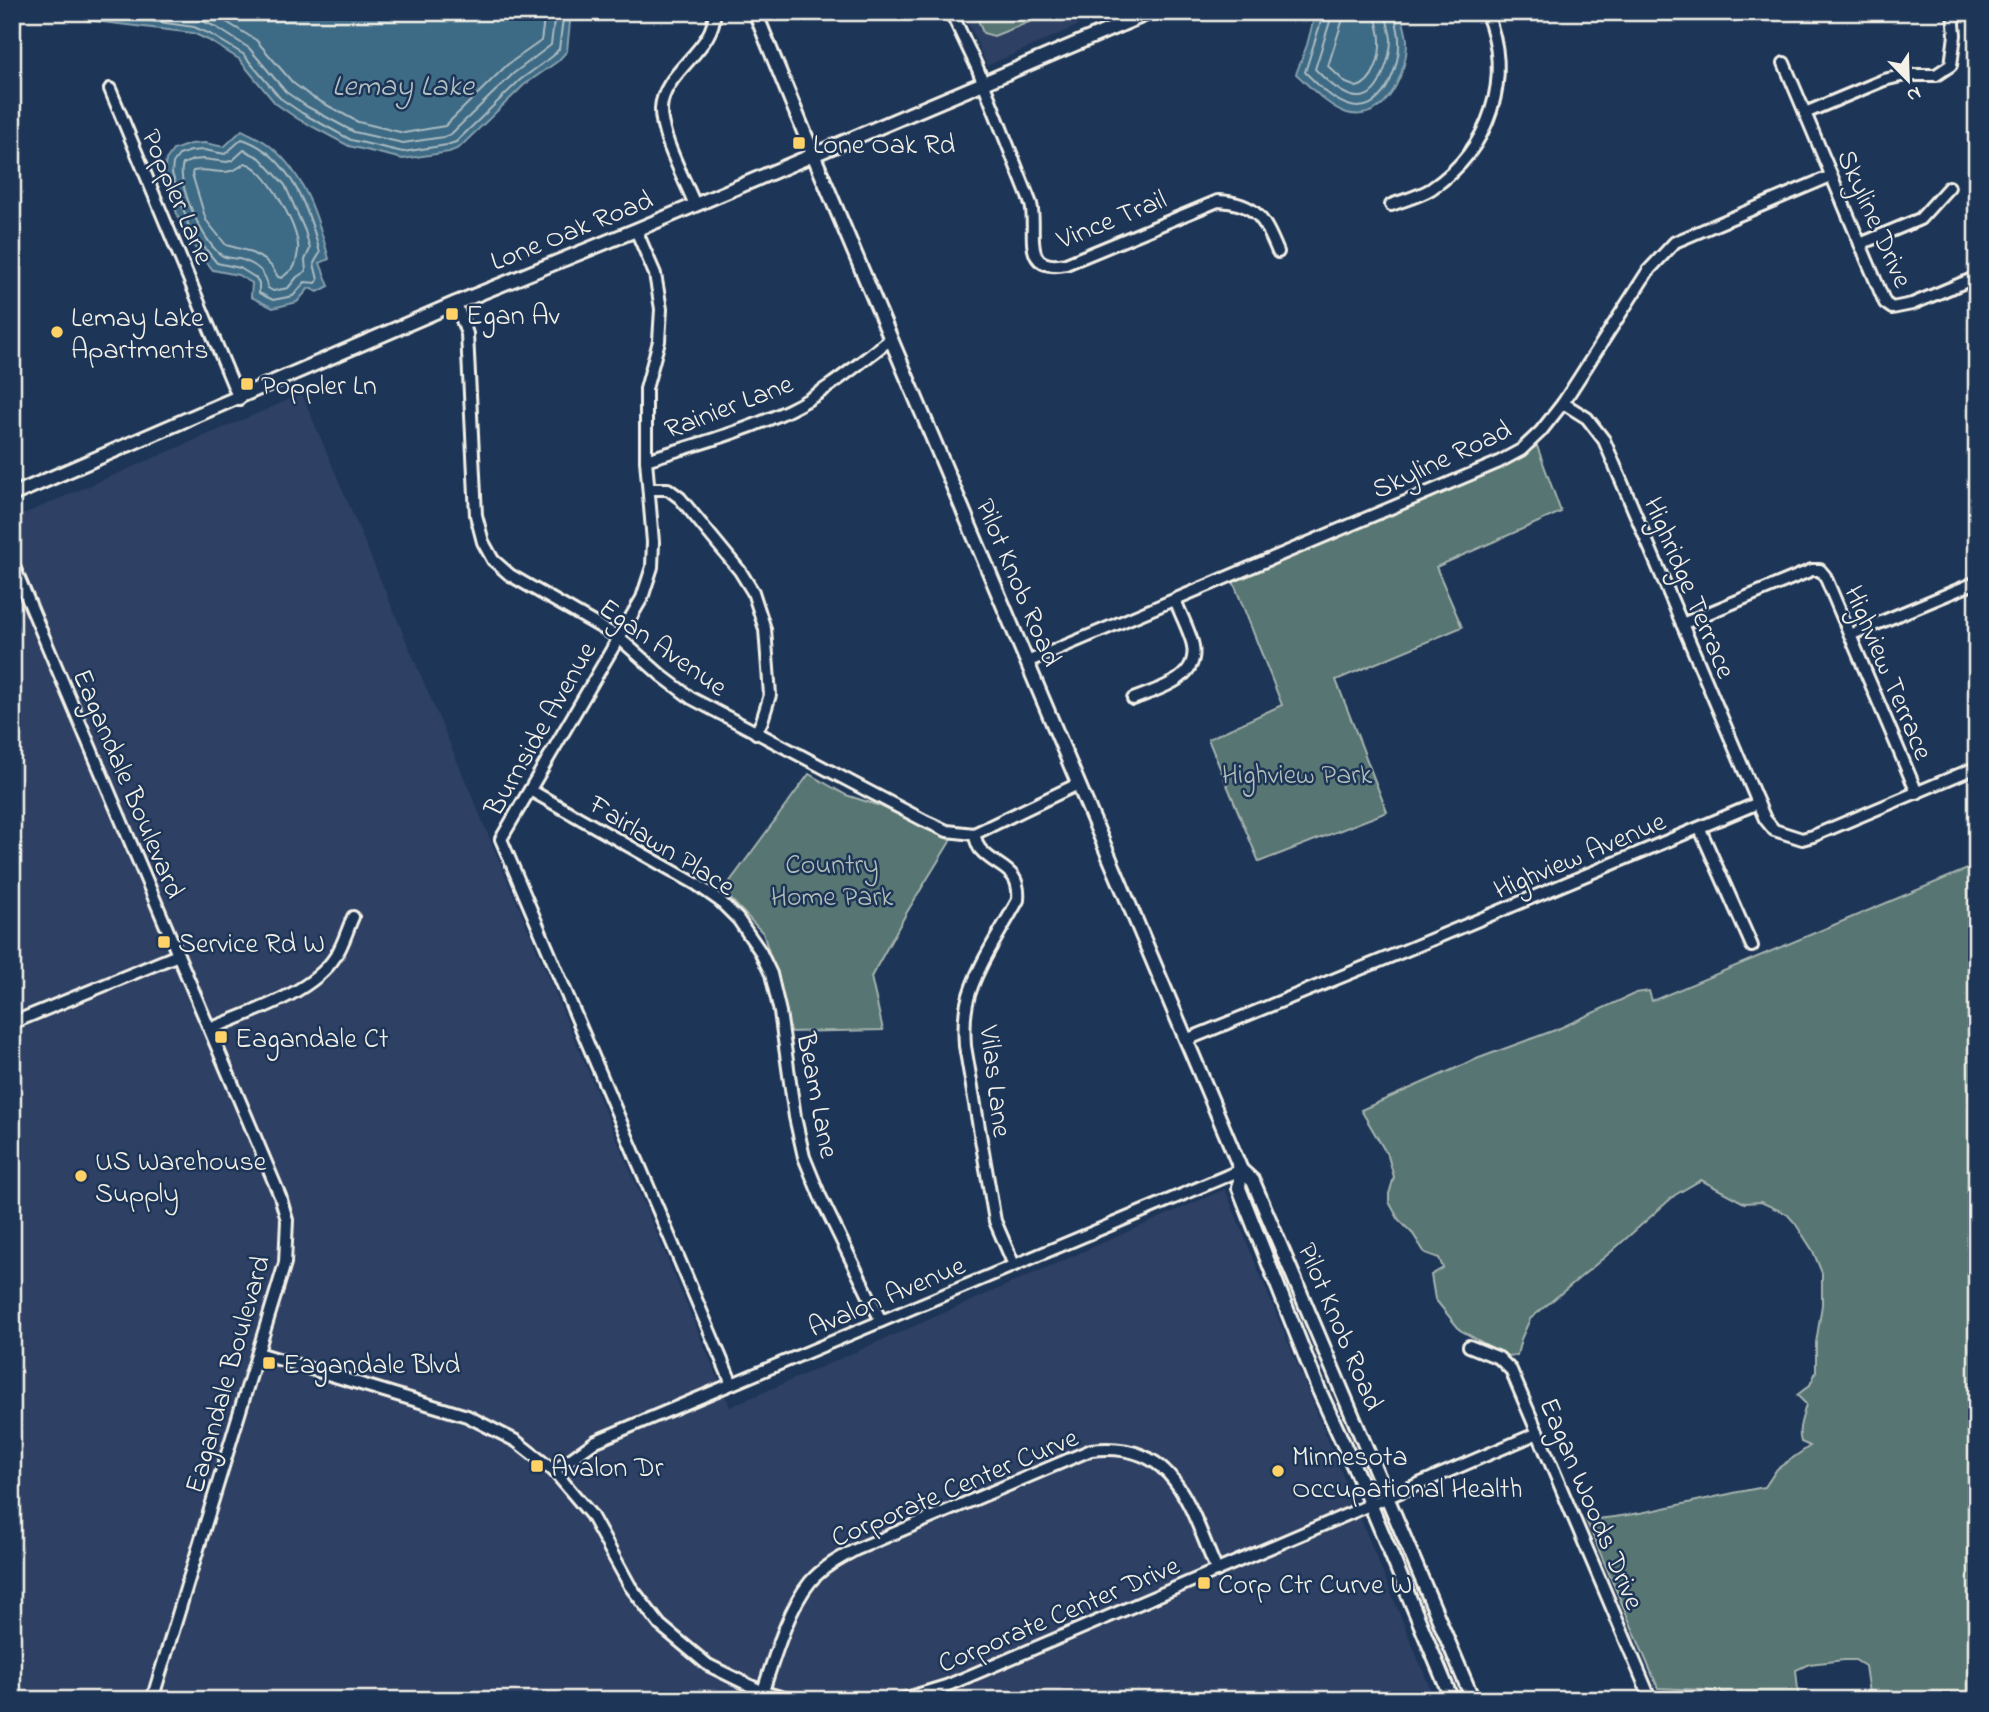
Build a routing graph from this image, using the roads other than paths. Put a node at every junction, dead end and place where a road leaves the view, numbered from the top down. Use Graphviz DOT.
graph roads {
  1 [pos="714,12"];
  2 [pos="755,12"];
  3 [pos="951,12"];
  4 [pos="1151,12"];
  5 [pos="1486,12"];
  6 [pos="1953,12"];
  7 [pos="1784,63"];
  8 [pos="982,83"];
  9 [pos="110,89"];
  10 [pos="1805,113"];
  11 [pos="813,155"];
  12 [pos="1831,176"];
  13 [pos="1950,187"];
  14 [pos="695,205"];
  15 [pos="1391,205"];
  16 [pos="636,230"];
  17 [pos="1860,244"];
  18 [pos="1278,252"];
  19 [pos="1977,277"];
  20 [pos="456,303"];
  21 [pos="891,340"];
  22 [pos="239,399"];
  23 [pos="1563,403"];
  24 [pos="646,460"];
  25 [pos="649,489"];
  26 [pos="12,495"];
  27 [pos="12,562"];
  28 [pos="1977,582"];
  29 [pos="1175,600"];
  30 [pos="1682,624"];
  31 [pos="1850,635"];
  32 [pos="618,637"];
  33 [pos="1027,662"];
  34 [pos="1133,699"];
  35 [pos="756,733"];
  36 [pos="1977,768"];
  37 [pos="1078,784"];
  38 [pos="530,790"];
  39 [pos="1917,793"];
  40 [pos="1758,803"];
  41 [pos="1700,829"];
  42 [pos="974,834"];
  43 [pos="353,917"];
  44 [pos="1752,946"];
  45 [pos="760,951"];
  46 [pos="178,955"];
  47 [pos="12,1023"];
  48 [pos="210,1029"];
  49 [pos="1186,1041"];
  50 [pos="1241,1170"];
  51 [pos="1281,1245"];
  52 [pos="1265,1253"];
  53 [pos="1014,1265"];
  54 [pos="881,1321"];
  55 [pos="1469,1346"];
  56 [pos="258,1353"];
  57 [pos="732,1384"];
  58 [pos="1538,1433"];
  59 [pos="554,1471"];
  60 [pos="1388,1498"];
  61 [pos="1370,1505"];
  62 [pos="1217,1570"];
  63 [pos="762,1696"];
  64 [pos="152,1700"];
  65 [pos="791,1700"];
  66 [pos="900,1700"];
  67 [pos="1452,1700"];
  68 [pos="1473,1700"];
  69 [pos="1651,1700"];
  1 -- 14 [label="street"];
  2 -- 11 [label="main road, Pilot Knob Road"];
  3 -- 8 [label="street"];
  4 -- 8 [label="main road, Lone Oak Road"];
  5 -- 15 [label="street"];
  6 -- 10 [label="street"];
  7 -- 10 [label="street, Skyline Drive"];
  8 -- 11 [label="main road, Lone Oak Road"];
  8 -- 18 [label="street, Vince Trail"];
  9 -- 22 [label="street, Poppler Lane"];
  10 -- 12 [label="street, Skyline Drive"];
  11 -- 14 [label="main road, Lone Oak Road"];
  11 -- 21 [label="main road, Pilot Knob Road"];
  12 -- 17 [label="street, Skyline Drive"];
  12 -- 23 [label="street, Skyline Road"];
  13 -- 17 [label="street"];
  14 -- 16 [label="main road, Lone Oak Road"];
  16 -- 20 [label="main road, Lone Oak Road"];
  16 -- 24 [label="street, Burnside Avenue"];
  17 -- 19 [label="street, Skyline Drive"];
  20 -- 22 [label="main road, Lone Oak Road"];
  20 -- 32 [label="street, Egan Avenue"];
  21 -- 24 [label="street, Rainier Lane"];
  21 -- 33 [label="main road, Pilot Knob Road"];
  22 -- 26 [label="main road, Lone Oak Road"];
  23 -- 29 [label="street, Skyline Road"];
  23 -- 30 [label="street, Highridge Terrace"];
  24 -- 25 [label="street, Burnside Avenue"];
  25 -- 32 [label="street, Burnside Avenue"];
  25 -- 35 [label="street"];
  27 -- 46 [label="street, Eagandale Boulevard"];
  28 -- 31 [label="street"];
  29 -- 33 [label="street, Skyline Road"];
  29 -- 34 [label="street"];
  30 -- 31 [label="street, Highview Terrace"];
  30 -- 40 [label="street, Highridge Terrace"];
  31 -- 39 [label="street, Highview Terrace"];
  32 -- 35 [label="street, Egan Avenue"];
  32 -- 38 [label="street, Burnside Avenue"];
  33 -- 37 [label="main road, Pilot Knob Road"];
  35 -- 42 [label="street, Egan Avenue"];
  36 -- 39 [label="street"];
  37 -- 42 [label="street"];
  37 -- 49 [label="main road, Pilot Knob Road"];
  38 -- 45 [label="street, Fairlawn Place"];
  38 -- 57 [label="street, Burnside Avenue"];
  39 -- 40 [label="street"];
  40 -- 41 [label="street, Highview Avenue"];
  41 -- 44 [label="street"];
  41 -- 49 [label="street, Highview Avenue"];
  42 -- 53 [label="street, Vilas Lane"];
  43 -- 48 [label="street"];
  45 -- 54 [label="street, Beam Lane"];
  46 -- 47 [label="street"];
  46 -- 48 [label="street, Eagandale Boulevard"];
  48 -- 56 [label="street, Eagandale Boulevard"];
  49 -- 50 [label="main road, Pilot Knob Road"];
  50 -- 51 [label="main road, Pilot Knob Road"];
  50 -- 52 [label="main road, Pilot Knob Road"];
  50 -- 53 [label="street, Avalon Avenue"];
  51 -- 52 [label="street"];
  51 -- 60 [label="main road, Pilot Knob Road"];
  52 -- 61 [label="main road, Pilot Knob Road"];
  53 -- 54 [label="street, Avalon Avenue"];
  54 -- 57 [label="street, Avalon Avenue"];
  55 -- 58 [label="street, Eagan Woods Drive"];
  56 -- 59 [label="street"];
  56 -- 64 [label="street, Eagandale Boulevard"];
  57 -- 59 [label="street, Avalon Avenue"];
  58 -- 60 [label="street, Corporate Center Drive"];
  58 -- 69 [label="street, Eagan Woods Drive"];
  59 -- 63 [label="street"];
  60 -- 61 [label="street, Corporate Center Drive"];
  60 -- 68 [label="main road, Pilot Knob Road"];
  61 -- 62 [label="street, Corporate Center Drive"];
  61 -- 67 [label="main road, Pilot Knob Road"];
  62 -- 63 [label="street, Corporate Center Curve"];
  62 -- 66 [label="street, Corporate Center Drive"];
  63 -- 65 [label="street"];
}
